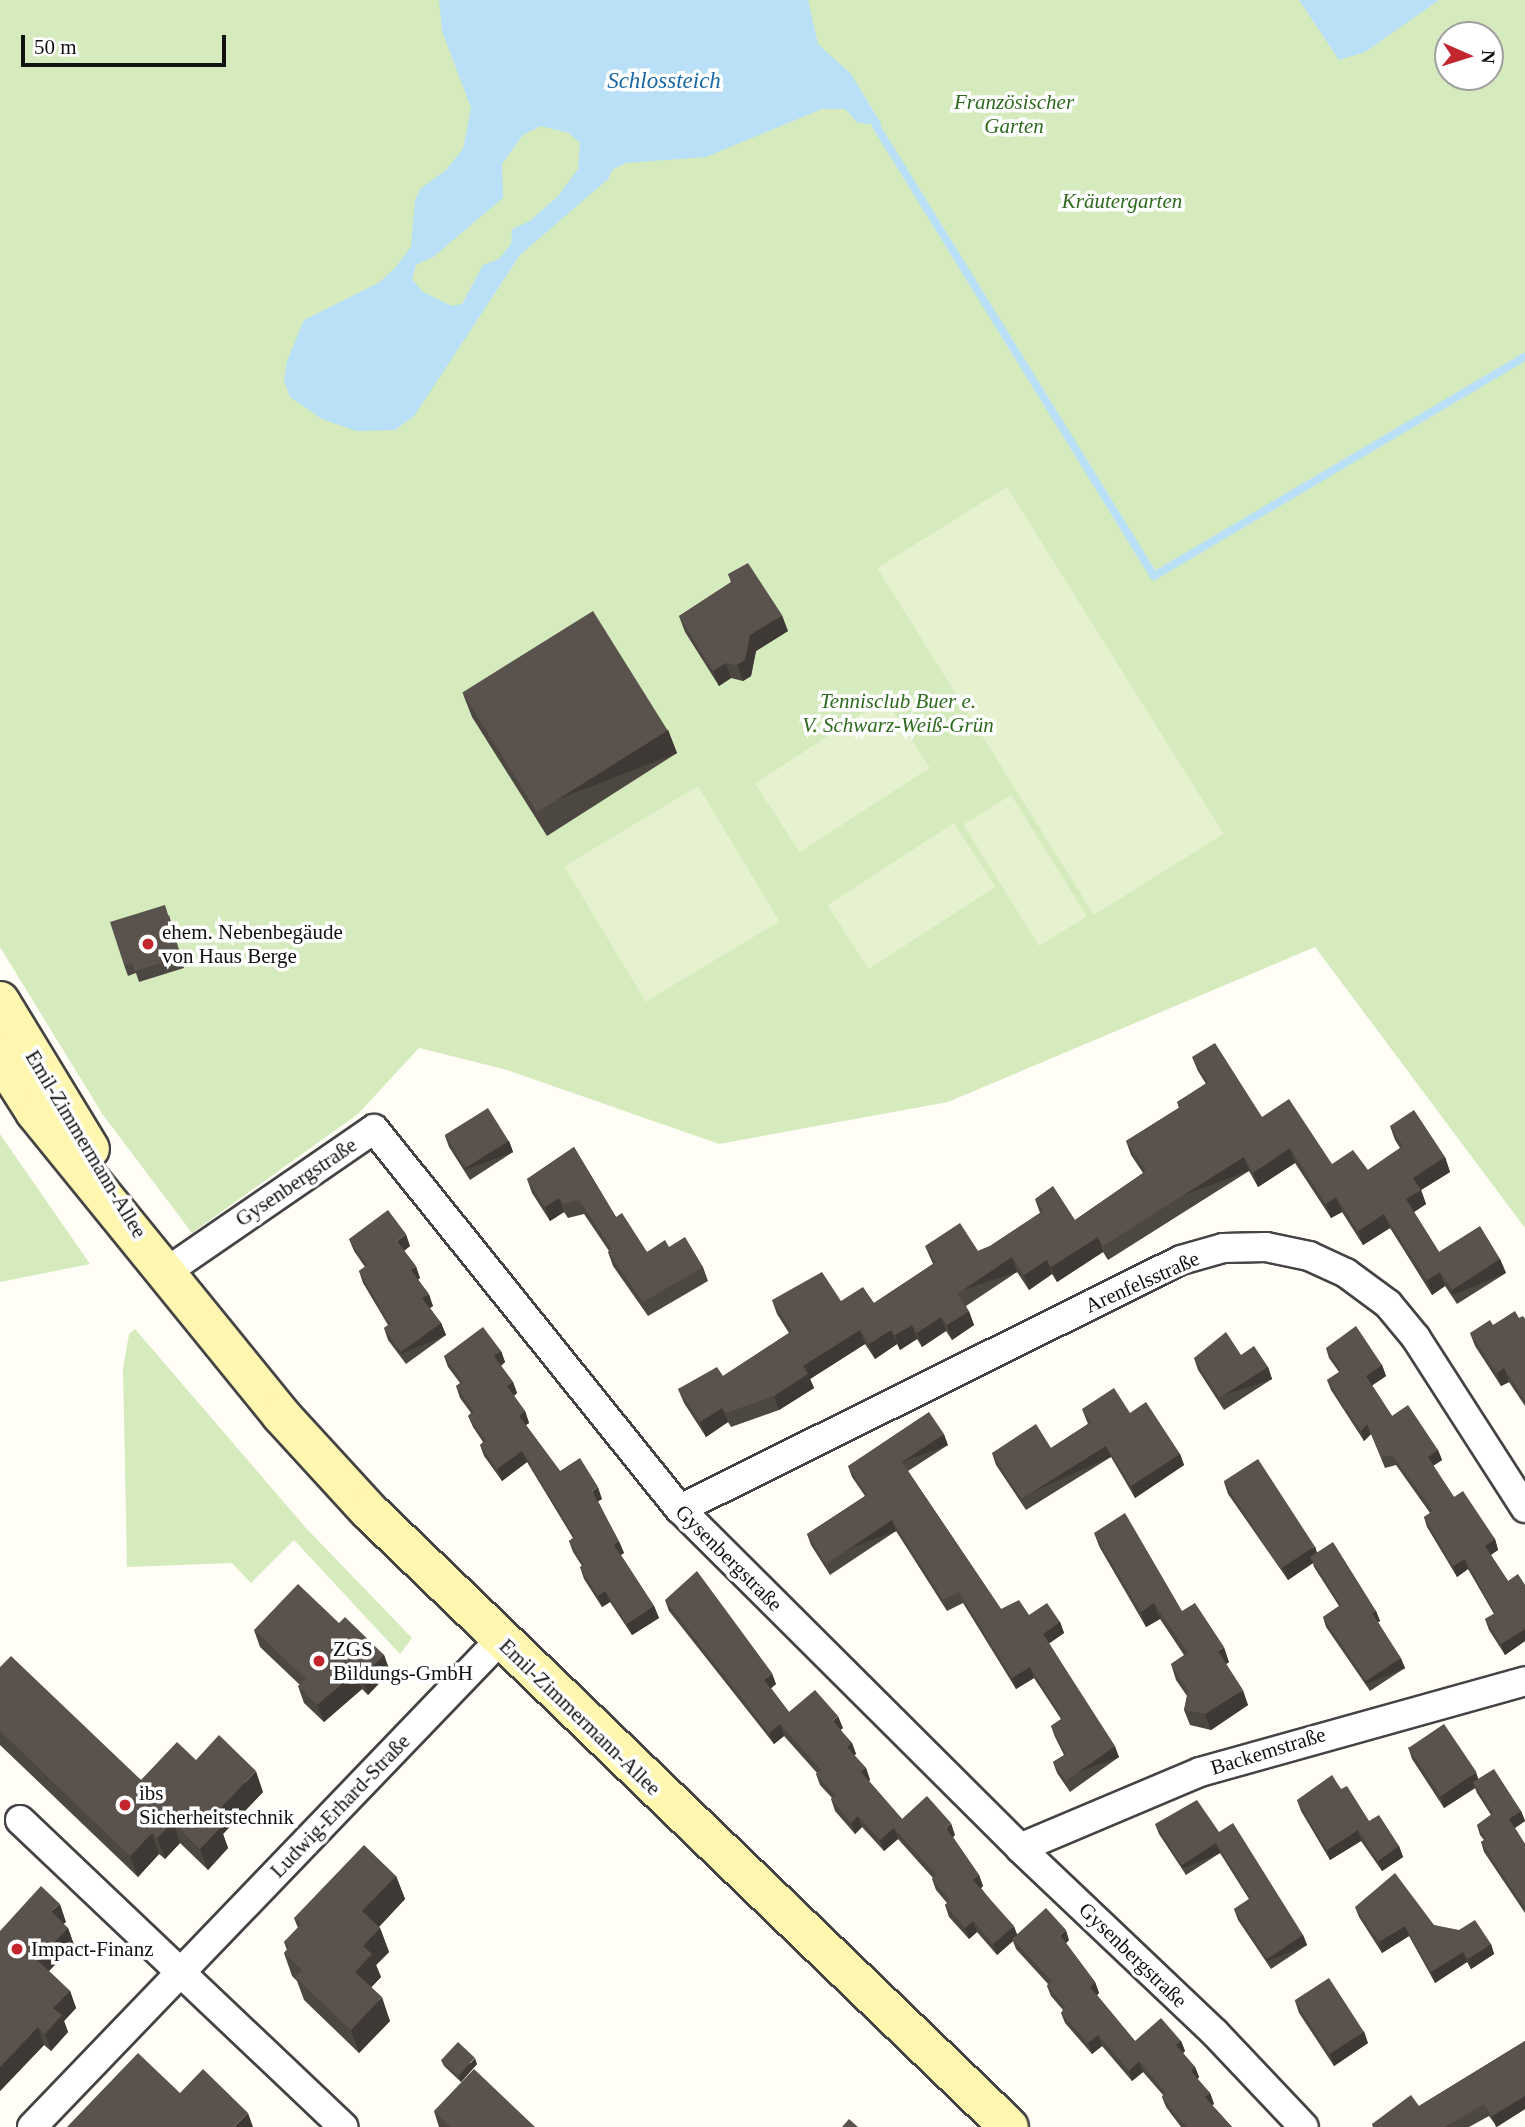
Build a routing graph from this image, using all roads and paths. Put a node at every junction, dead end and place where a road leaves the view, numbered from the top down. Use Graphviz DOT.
graph roads {
  1 [pos="0,1001"];
  2 [pos="0,1057"];
  3 [pos="158,1261"];
  4 [pos="1525,1508"];
  5 [pos="680,1509"];
  6 [pos="499,1640"];
  7 [pos="1525,1681"];
  8 [pos="20,1820"];
  9 [pos="1020,1847"];
  10 [pos="180,1973"];
  11 [pos="32,2127"];
  12 [pos="344,2127"];
  13 [pos="1009,2127"];
  14 [pos="1304,2127"];
  1 -- 3 [label="main road, Emil-Zimmermann-Allee"];
  2 -- 3 [label="main road, Emil-Zimmermann-Allee"];
  3 -- 5 [label="street, Gysenbergstraße"];
  3 -- 6 [label="main road, Emil-Zimmermann-Allee"];
  4 -- 5 [label="street, Arenfelsstraße"];
  5 -- 9 [label="street, Gysenbergstraße"];
  6 -- 10 [label="street, Ludwig-Erhard-Straße"];
  6 -- 13 [label="main road, Emil-Zimmermann-Allee"];
  7 -- 9 [label="street, Backemstraße"];
  8 -- 10 [label="street"];
  9 -- 14 [label="street, Gysenbergstraße"];
  10 -- 11 [label="street, Ludwig-Erhard-Straße"];
  10 -- 12 [label="street"];
}
